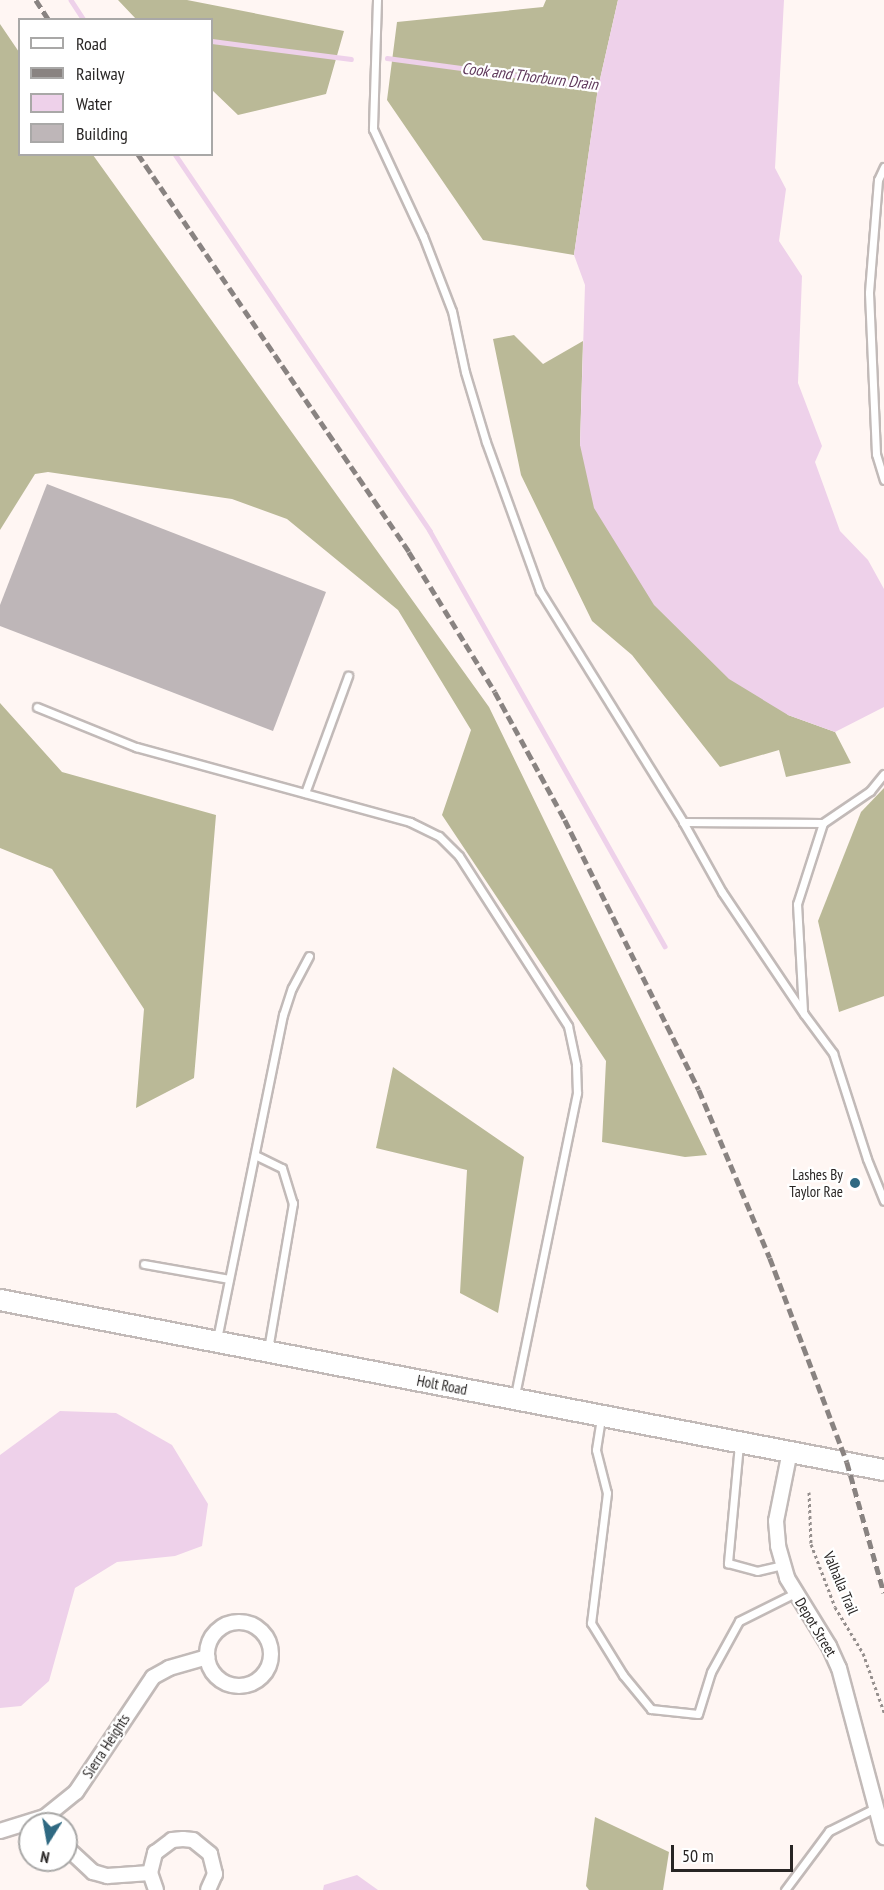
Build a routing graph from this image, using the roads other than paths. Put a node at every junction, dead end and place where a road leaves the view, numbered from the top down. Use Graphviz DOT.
graph roads {
  1 [pos="377,0"];
  2 [pos="884,167"];
  3 [pos="884,480"];
  4 [pos="348,676"];
  5 [pos="37,707"];
  6 [pos="884,774"];
  7 [pos="305,793"];
  8 [pos="682,822"];
  9 [pos="823,823"];
  10 [pos="309,956"];
  11 [pos="804,1014"];
  12 [pos="255,1155"];
  13 [pos="884,1200"];
  14 [pos="144,1264"];
  15 [pos="229,1279"];
  16 [pos="0,1300"];
  17 [pos="217,1342"];
  18 [pos="267,1352"];
  19 [pos="515,1399"];
  20 [pos="601,1415"];
  21 [pos="739,1442"];
  22 [pos="790,1451"];
  23 [pos="884,1470"];
  24 [pos="783,1565"];
  25 [pos="795,1593"];
  26 [pos="207,1657"];
  27 [pos="877,1807"];
  28 [pos="56,1812"];
  29 [pos="18,1827"];
  30 [pos="0,1831"];
  31 [pos="884,1837"];
  32 [pos="78,1858"];
  33 [pos="150,1873"];
  34 [pos="156,1890"];
  35 [pos="208,1890"];
  36 [pos="785,1890"];
  1 -- 8 [label="lane"];
  2 -- 3 [label="lane"];
  4 -- 7 [label="lane"];
  5 -- 7 [label="lane"];
  6 -- 9 [label="lane"];
  7 -- 19 [label="lane"];
  8 -- 9 [label="lane"];
  8 -- 11 [label="lane"];
  9 -- 11 [label="lane"];
  10 -- 12 [label="lane"];
  11 -- 13 [label="lane"];
  12 -- 15 [label="lane"];
  12 -- 18 [label="lane"];
  14 -- 15 [label="lane"];
  15 -- 17 [label="lane"];
  16 -- 17 [label="main road, Holt Road"];
  17 -- 18 [label="main road, Holt Road"];
  18 -- 19 [label="main road, Holt Road"];
  19 -- 20 [label="main road, Holt Road"];
  20 -- 21 [label="main road, Holt Road"];
  20 -- 25 [label="lane"];
  21 -- 22 [label="main road, Holt Road"];
  21 -- 24 [label="lane"];
  22 -- 23 [label="main road, Holt Road"];
  22 -- 24 [label="street, Depot Street"];
  24 -- 25 [label="street, Depot Street"];
  25 -- 27 [label="street, Depot Street"];
  26 -- 26 [label="street"];
  26 -- 28 [label="street, Sierra Heights"];
  27 -- 31 [label="street, Depot Street"];
  27 -- 36 [label="lane"];
  29 -- 30 [label="street, Sierra Heights"];
  32 -- 33 [label="street"];
  33 -- 34 [label="street"];
  33 -- 35 [label="street"];
}
